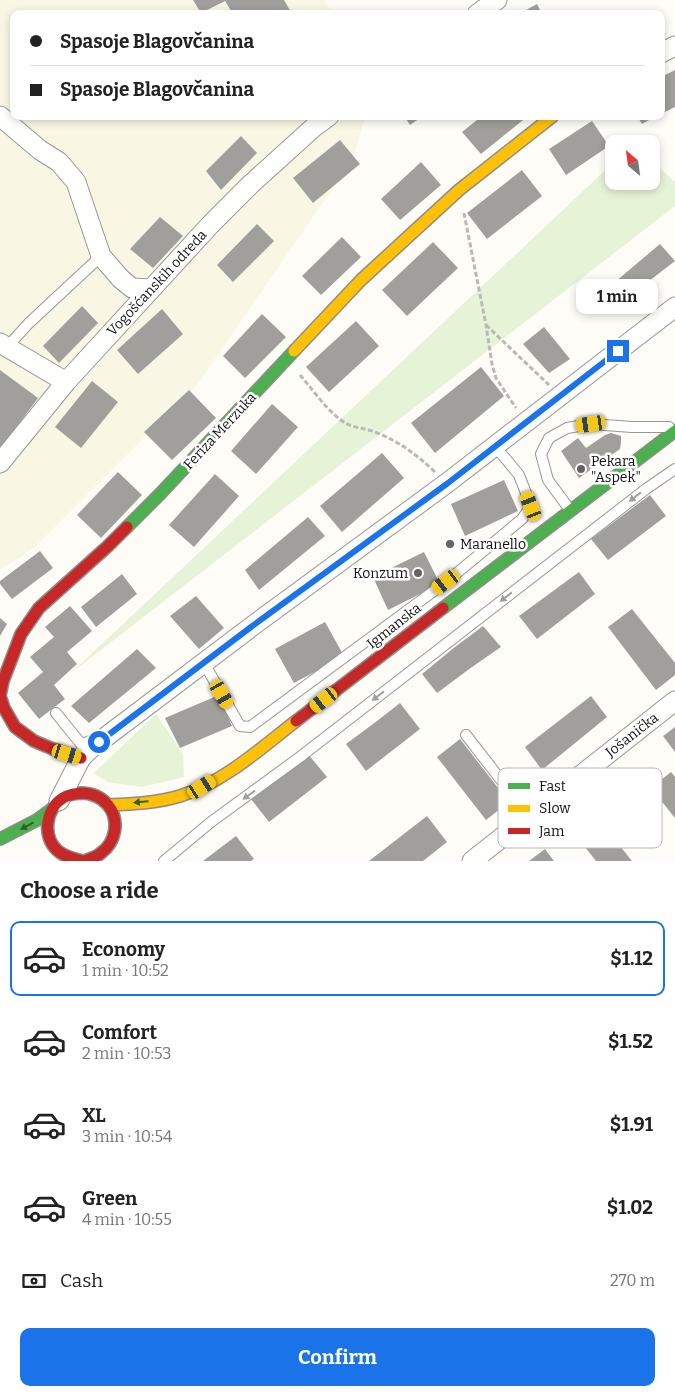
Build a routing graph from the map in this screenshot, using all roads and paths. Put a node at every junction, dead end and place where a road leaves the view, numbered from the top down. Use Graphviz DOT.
graph roads {
  1 [pos="497,0"];
  2 [pos="483,10"];
  3 [pos="0,116"];
  4 [pos="324,120"];
  5 [pos="548,120"];
  6 [pos="459,190"];
  7 [pos="101,256"];
  8 [pos="151,289"];
  9 [pos="675,307"];
  10 [pos="486,325"];
  11 [pos="4,344"];
  12 [pos="286,360"];
  13 [pos="66,382"];
  14 [pos="560,396"];
  15 [pos="525,423"];
  16 [pos="675,427"];
  17 [pos="675,431"];
  18 [pos="495,446"];
  19 [pos="0,463"];
  20 [pos="675,470"];
  21 [pos="448,483"];
  22 [pos="570,510"];
  23 [pos="204,663"];
  24 [pos="675,701"];
  25 [pos="56,714"];
  26 [pos="466,734"];
  27 [pos="106,736"];
  28 [pos="82,758"];
  29 [pos="590,768"];
  30 [pos="498,776"];
  31 [pos="173,798"];
  32 [pos="101,800"];
  33 [pos="55,805"];
  34 [pos="151,814"];
  35 [pos="128,830"];
  36 [pos="0,840"];
  37 [pos="498,840"];
  38 [pos="18,842"];
  39 [pos="111,849"];
  40 [pos="74,860"];
  41 [pos="164,861"];
  42 [pos="472,861"];
  1 -- 2 [label="street"];
  3 -- 7 [label="street"];
  4 -- 8 [label="street, Vogošćanskih odreda"];
  5 -- 6 [label="main road, Feriza Merzuka"];
  6 -- 10 [label="path"];
  6 -- 12 [label="main road, Feriza Merzuka"];
  7 -- 8 [label="street"];
  7 -- 11 [label="lane"];
  8 -- 13 [label="street, Vogošćanskih odreda"];
  9 -- 14 [label="street"];
  10 -- 14 [label="path"];
  10 -- 15 [label="path"];
  11 -- 13 [label="street"];
  12 -- 21 [label="path"];
  12 -- 28 [label="main road, Feriza Merzuka"];
  13 -- 19 [label="street, Vogošćanskih odreda"];
  14 -- 15 [label="street"];
  15 -- 18 [label="street"];
  16 -- 22 [label="lane"];
  17 -- 22 [label="main road, Igmanska"];
  18 -- 21 [label="street"];
  18 -- 23 [label="lane"];
  20 -- 41 [label="lane, one-way"];
  21 -- 23 [label="street"];
  22 -- 31 [label="main road, Igmanska"];
  23 -- 27 [label="street"];
  24 -- 29 [label="street, Jošanička"];
  25 -- 27 [label="lane"];
  26 -- 30 [label="lane"];
  27 -- 28 [label="street"];
  28 -- 32 [label="street"];
  28 -- 33 [label="street"];
  31 -- 32 [label="main road, Igmanska, one-way"];
  31 -- 34 [label="main road, Igmanska"];
  32 -- 33 [label="main road"];
  32 -- 39 [label="main road"];
  33 -- 36 [label="main road, one-way"];
  33 -- 40 [label="main road"];
  35 -- 39 [label="main road"];
  36 -- 38 [label="main road"];
  37 -- 42 [label="street, Jošanička"];
  39 -- 40 [label="main road"];
}
